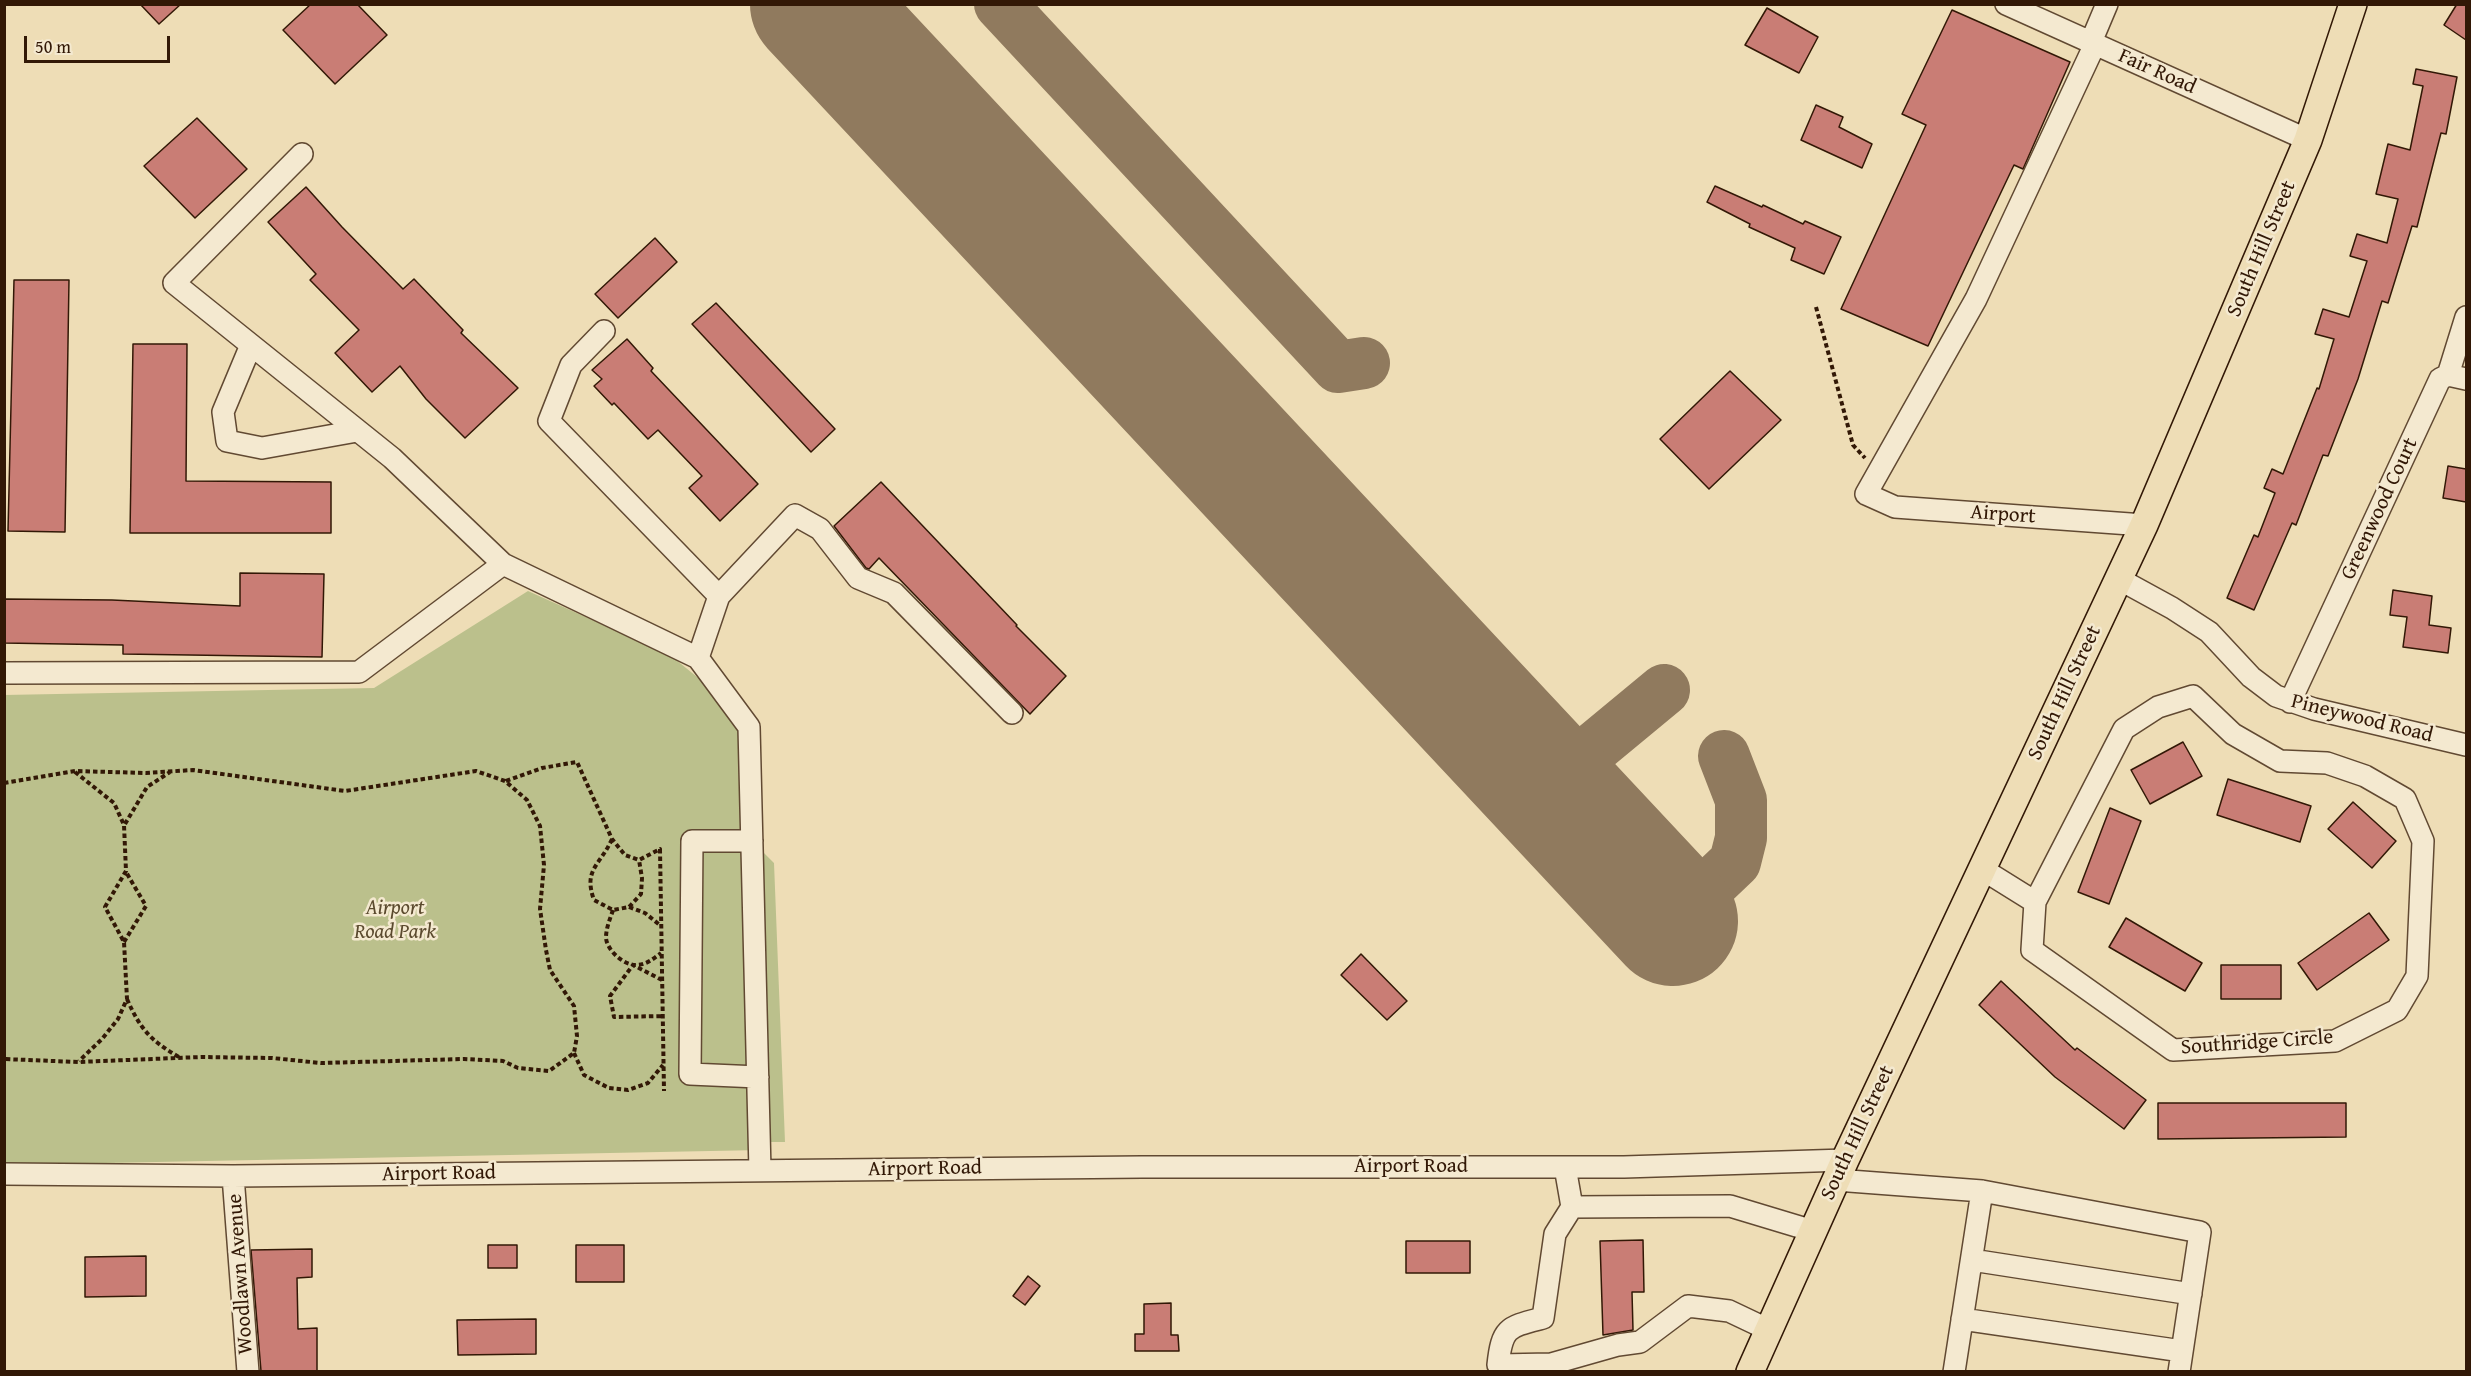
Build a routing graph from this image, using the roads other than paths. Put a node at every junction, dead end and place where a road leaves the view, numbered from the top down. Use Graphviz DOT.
graph roads {
  1 [pos="2006,4"];
  2 [pos="2107,4"];
  3 [pos="2353,4"];
  4 [pos="2093,43"];
  5 [pos="2308,140"];
  6 [pos="302,154"];
  7 [pos="2466,317"];
  8 [pos="604,331"];
  9 [pos="251,345"];
  10 [pos="2457,377"];
  11 [pos="357,430"];
  12 [pos="2144,525"];
  13 [pos="503,564"];
  14 [pos="2119,579"];
  15 [pos="720,596"];
  16 [pos="698,658"];
  17 [pos="4,673"];
  18 [pos="2290,702"];
  19 [pos="1012,713"];
  20 [pos="2466,745"];
  21 [pos="752,841"];
  22 [pos="1982,869"];
  23 [pos="2036,902"];
  24 [pos="758,1077"];
  25 [pos="1566,1167"];
  26 [pos="1841,1170"];
  27 [pos="760,1171"];
  28 [pos="4,1174"];
  29 [pos="233,1176"];
  30 [pos="1982,1191"];
  31 [pos="1572,1207"];
  32 [pos="1814,1230"];
  33 [pos="1972,1260"];
  34 [pos="2191,1294"];
  35 [pos="1962,1319"];
  36 [pos="1769,1330"];
  37 [pos="2181,1361"];
  38 [pos="248,1371"];
  39 [pos="1750,1371"];
  40 [pos="1954,1371"];
  1 -- 4 [label="street, Fair Road"];
  2 -- 4 [label="street"];
  3 -- 5 [label="main road, South Hill Street"];
  4 -- 5 [label="street, Fair Road"];
  4 -- 12 [label="street, Airport"];
  5 -- 12 [label="main road, South Hill Street"];
  6 -- 9 [label="street"];
  7 -- 10 [label="street, Greenwood Court"];
  8 -- 15 [label="street"];
  9 -- 11 [label="street"];
  9 -- 11 [label="street"];
  10 -- 18 [label="street, Greenwood Court"];
  11 -- 13 [label="street"];
  12 -- 14 [label="main road, South Hill Street"];
  13 -- 16 [label="street"];
  13 -- 17 [label="street"];
  14 -- 18 [label="street, Pineywood Road"];
  14 -- 22 [label="main road, South Hill Street"];
  15 -- 16 [label="street"];
  15 -- 19 [label="street"];
  16 -- 21 [label="street"];
  18 -- 20 [label="street, Pineywood Road"];
  21 -- 24 [label="street"];
  21 -- 24 [label="street"];
  22 -- 23 [label="street"];
  22 -- 26 [label="main road, South Hill Street"];
  23 -- 23 [label="street, Southridge Circle"];
  24 -- 27 [label="street"];
  25 -- 26 [label="street, Airport Road"];
  25 -- 27 [label="street, Airport Road"];
  25 -- 31 [label="street"];
  26 -- 30 [label="street, Airport Road"];
  26 -- 32 [label="main road, South Hill Street"];
  27 -- 29 [label="street, Airport Road"];
  28 -- 29 [label="street, Airport Road"];
  29 -- 38 [label="street, Woodlawn Avenue"];
  30 -- 33 [label="street"];
  30 -- 34 [label="street, Airport Road"];
  31 -- 32 [label="street"];
  31 -- 36 [label="street"];
  32 -- 36 [label="main road, South Hill Street"];
  33 -- 34 [label="street"];
  33 -- 35 [label="street"];
  34 -- 37 [label="street"];
  35 -- 37 [label="street"];
  35 -- 40 [label="street"];
  36 -- 39 [label="main road, South Hill Street"];
}
